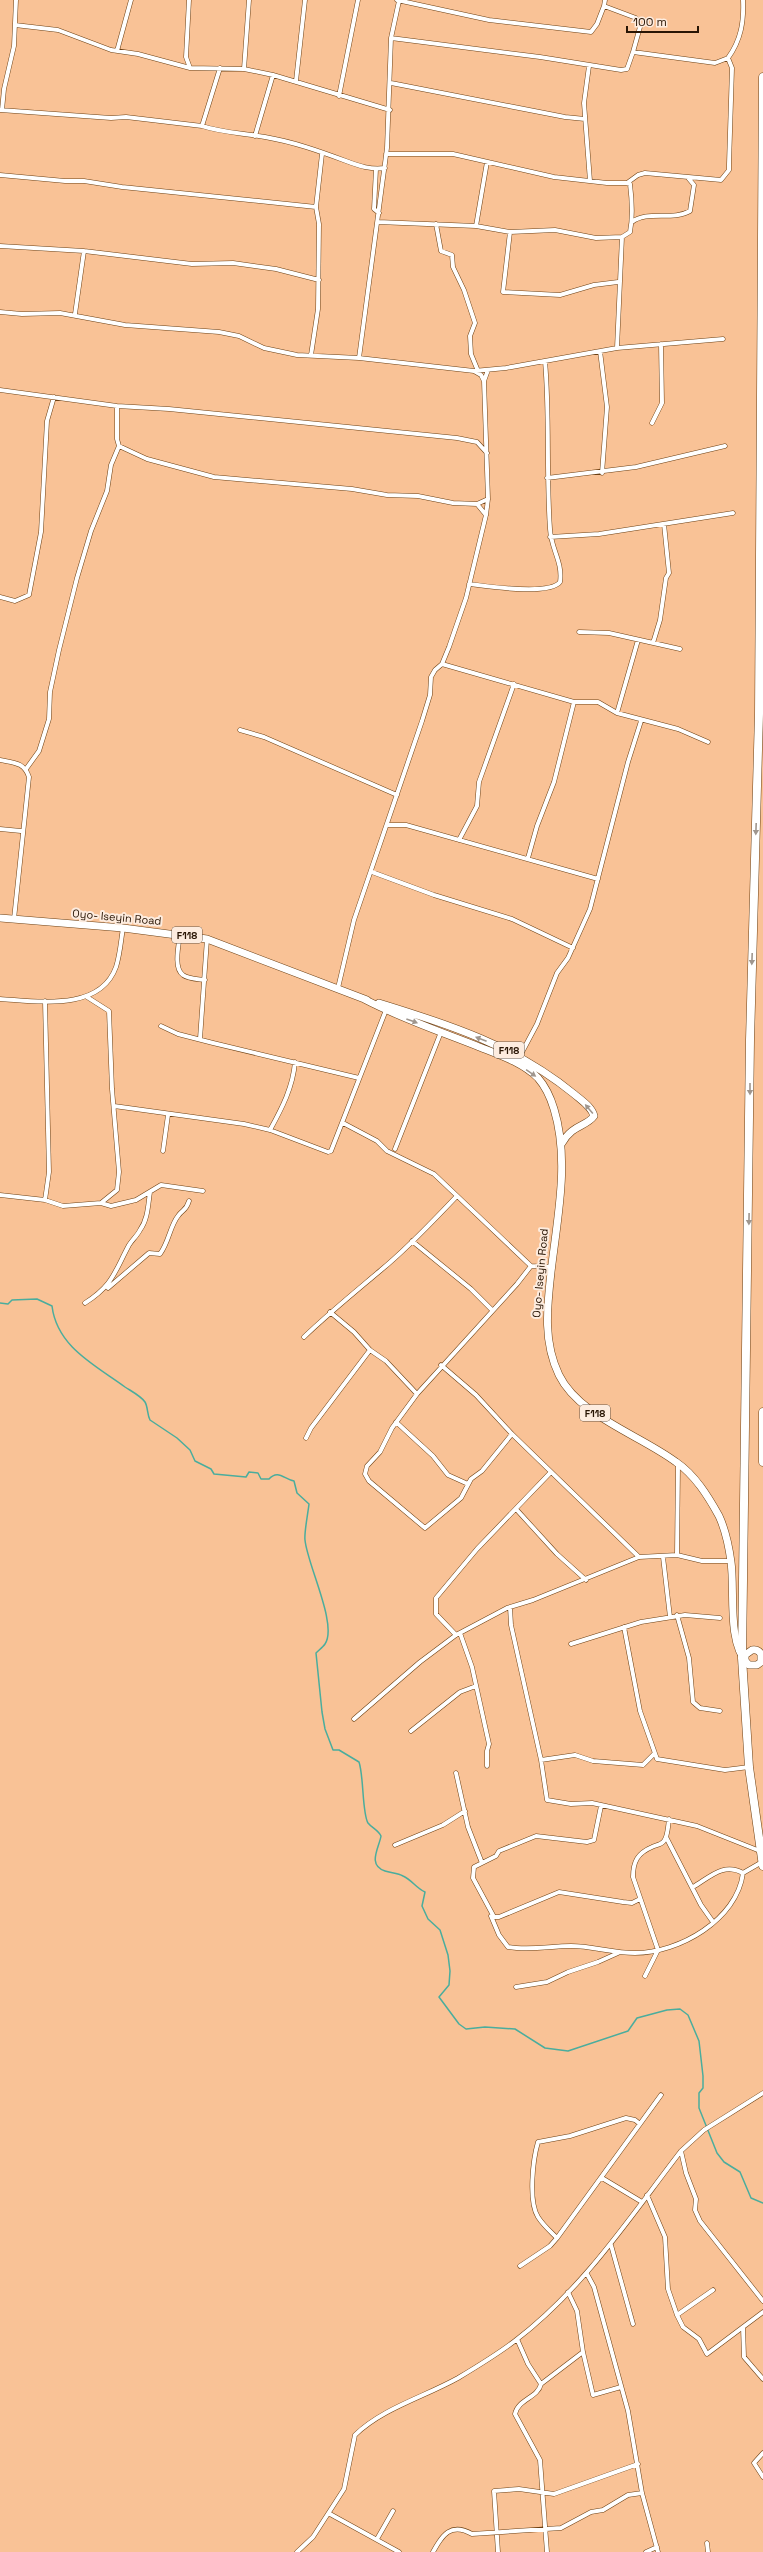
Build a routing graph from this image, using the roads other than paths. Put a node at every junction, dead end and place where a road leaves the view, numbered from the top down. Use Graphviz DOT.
graph roads {
  1 [pos="16,0"];
  2 [pos="131,0"];
  3 [pos="189,0"];
  4 [pos="249,0"];
  5 [pos="306,0"];
  6 [pos="358,0"];
  7 [pos="605,0"];
  8 [pos="743,0"];
  9 [pos="398,1"];
  10 [pos="604,6"];
  11 [pos="15,25"];
  12 [pos="391,38"];
  13 [pos="117,51"];
  14 [pos="633,52"];
  15 [pos="728,58"];
  16 [pos="589,66"];
  17 [pos="190,68"];
  18 [pos="220,68"];
  19 [pos="244,69"];
  20 [pos="274,75"];
  21 [pos="763,76"];
  22 [pos="296,81"];
  23 [pos="391,83"];
  24 [pos="339,96"];
  25 [pos="1,110"];
  26 [pos="390,110"];
  27 [pos="585,119"];
  28 [pos="202,126"];
  29 [pos="254,136"];
  30 [pos="322,154"];
  31 [pos="386,154"];
  32 [pos="487,162"];
  33 [pos="385,168"];
  34 [pos="376,169"];
  35 [pos="0,175"];
  36 [pos="689,178"];
  37 [pos="590,181"];
  38 [pos="627,183"];
  39 [pos="316,207"];
  40 [pos="379,213"];
  41 [pos="378,222"];
  42 [pos="632,222"];
  43 [pos="436,224"];
  44 [pos="476,226"];
  45 [pos="510,232"];
  46 [pos="622,237"];
  47 [pos="0,246"];
  48 [pos="84,252"];
  49 [pos="320,280"];
  50 [pos="618,282"];
  51 [pos="0,312"];
  52 [pos="75,314"];
  53 [pos="723,339"];
  54 [pos="661,344"];
  55 [pos="617,348"];
  56 [pos="600,351"];
  57 [pos="311,356"];
  58 [pos="359,358"];
  59 [pos="545,361"];
  60 [pos="488,370"];
  61 [pos="476,371"];
  62 [pos="484,381"];
  63 [pos="0,390"];
  64 [pos="54,397"];
  65 [pos="117,406"];
  66 [pos="652,423"];
  67 [pos="487,439"];
  68 [pos="477,442"];
  69 [pos="119,446"];
  70 [pos="725,446"];
  71 [pos="487,453"];
  72 [pos="602,473"];
  73 [pos="547,478"];
  74 [pos="488,500"];
  75 [pos="477,504"];
  76 [pos="733,513"];
  77 [pos="486,515"];
  78 [pos="664,524"];
  79 [pos="550,537"];
  80 [pos="469,584"];
  81 [pos="0,597"];
  82 [pos="578,632"];
  83 [pos="638,640"];
  84 [pos="653,642"];
  85 [pos="680,649"];
  86 [pos="442,664"];
  87 [pos="514,684"];
  88 [pos="574,702"];
  89 [pos="617,713"];
  90 [pos="641,721"];
  91 [pos="240,730"];
  92 [pos="708,742"];
  93 [pos="0,760"];
  94 [pos="26,768"];
  95 [pos="397,795"];
  96 [pos="388,825"];
  97 [pos="0,829"];
  98 [pos="21,831"];
  99 [pos="458,840"];
  100 [pos="528,858"];
  101 [pos="372,872"];
  102 [pos="598,879"];
  103 [pos="0,918"];
  104 [pos="14,919"];
  105 [pos="123,928"];
  106 [pos="180,934"];
  107 [pos="207,939"];
  108 [pos="573,948"];
  109 [pos="205,980"];
  110 [pos="338,988"];
  111 [pos="87,997"];
  112 [pos="0,999"];
  113 [pos="364,999"];
  114 [pos="45,1001"];
  115 [pos="386,1010"];
  116 [pos="161,1026"];
  117 [pos="441,1032"];
  118 [pos="200,1040"];
  119 [pos="520,1056"];
  120 [pos="295,1062"];
  121 [pos="359,1078"];
  122 [pos="114,1106"];
  123 [pos="168,1116"];
  124 [pos="343,1123"];
  125 [pos="270,1130"];
  126 [pos="562,1143"];
  127 [pos="395,1150"];
  128 [pos="163,1151"];
  129 [pos="203,1191"];
  130 [pos="150,1192"];
  131 [pos="0,1195"];
  132 [pos="456,1197"];
  133 [pos="44,1200"];
  134 [pos="189,1201"];
  135 [pos="101,1203"];
  136 [pos="412,1241"];
  137 [pos="531,1266"];
  138 [pos="552,1267"];
  139 [pos="102,1291"];
  140 [pos="85,1303"];
  141 [pos="492,1310"];
  142 [pos="330,1312"];
  143 [pos="304,1337"];
  144 [pos="370,1350"];
  145 [pos="441,1365"];
  146 [pos="417,1394"];
  147 [pos="763,1412"];
  148 [pos="396,1422"];
  149 [pos="512,1434"];
  150 [pos="306,1438"];
  151 [pos="763,1462"];
  152 [pos="678,1466"];
  153 [pos="551,1472"];
  154 [pos="468,1484"];
  155 [pos="516,1509"];
  156 [pos="677,1555"];
  157 [pos="663,1557"];
  158 [pos="639,1558"];
  159 [pos="731,1561"];
  160 [pos="586,1580"];
  161 [pos="510,1607"];
  162 [pos="677,1615"];
  163 [pos="670,1617"];
  164 [pos="720,1618"];
  165 [pos="624,1627"];
  166 [pos="458,1634"];
  167 [pos="570,1644"];
  168 [pos="745,1655"];
  169 [pos="761,1656"];
  170 [pos="476,1686"];
  171 [pos="720,1711"];
  172 [pos="354,1719"];
  173 [pos="411,1731"];
  174 [pos="654,1754"];
  175 [pos="541,1760"];
  176 [pos="487,1766"];
  177 [pos="749,1767"];
  178 [pos="456,1773"];
  179 [pos="601,1806"];
  180 [pos="465,1811"];
  181 [pos="669,1820"];
  182 [pos="666,1838"];
  183 [pos="395,1845"];
  184 [pos="760,1851"];
  185 [pos="482,1863"];
  186 [pos="763,1864"];
  187 [pos="743,1873"];
  188 [pos="693,1887"];
  189 [pos="640,1899"];
  190 [pos="491,1916"];
  191 [pos="713,1922"];
  192 [pos="658,1950"];
  193 [pos="618,1953"];
  194 [pos="645,1976"];
  195 [pos="516,1987"];
  196 [pos="763,2093"];
  197 [pos="662,2095"];
  198 [pos="640,2124"];
  199 [pos="681,2151"];
  200 [pos="602,2178"];
  201 [pos="647,2195"];
  202 [pos="642,2202"];
  203 [pos="557,2238"];
  204 [pos="611,2245"];
  205 [pos="520,2266"];
  206 [pos="587,2274"];
  207 [pos="713,2290"];
  208 [pos="568,2292"];
  209 [pos="763,2301"];
  210 [pos="763,2312"];
  211 [pos="677,2316"];
  212 [pos="633,2324"];
  213 [pos="743,2327"];
  214 [pos="517,2339"];
  215 [pos="583,2352"];
  216 [pos="763,2379"];
  217 [pos="541,2384"];
  218 [pos="621,2387"];
  219 [pos="763,2453"];
  220 [pos="638,2464"];
  221 [pos="763,2477"];
  222 [pos="543,2491"];
  223 [pos="642,2493"];
  224 [pos="393,2511"];
  225 [pos="330,2514"];
  226 [pos="546,2529"];
  227 [pos="497,2532"];
  228 [pos="378,2539"];
  229 [pos="707,2543"];
  230 [pos="658,2550"];
  231 [pos="297,2552"];
  232 [pos="399,2552"];
  233 [pos="433,2552"];
  234 [pos="498,2552"];
  235 [pos="547,2552"];
  236 [pos="646,2552"];
  237 [pos="708,2552"];
  1 -- 11 [label="street"];
  2 -- 13 [label="street"];
  3 -- 17 [label="street"];
  4 -- 19 [label="street"];
  5 -- 22 [label="street"];
  6 -- 24 [label="street"];
  7 -- 10 [label="street"];
  8 -- 15 [label="street"];
  9 -- 10 [label="street"];
  9 -- 12 [label="street"];
  10 -- 14 [label="street"];
  11 -- 13 [label="street"];
  11 -- 25 [label="street"];
  12 -- 16 [label="street"];
  12 -- 23 [label="street"];
  13 -- 17 [label="street"];
  14 -- 15 [label="street"];
  14 -- 16 [label="street"];
  15 -- 36 [label="street"];
  16 -- 27 [label="street"];
  17 -- 18 [label="street"];
  18 -- 19 [label="street"];
  18 -- 28 [label="street"];
  19 -- 20 [label="street"];
  20 -- 22 [label="street"];
  20 -- 29 [label="street"];
  21 -- 168 [label="highway, one-way"];
  22 -- 24 [label="street"];
  23 -- 26 [label="street"];
  23 -- 27 [label="street"];
  24 -- 26 [label="street"];
  25 -- 28 [label="street"];
  26 -- 31 [label="street"];
  27 -- 37 [label="street"];
  28 -- 29 [label="street"];
  29 -- 30 [label="street"];
  30 -- 34 [label="street"];
  30 -- 39 [label="street"];
  31 -- 32 [label="street"];
  31 -- 33 [label="street"];
  32 -- 37 [label="street"];
  32 -- 44 [label="street"];
  33 -- 34 [label="street"];
  33 -- 40 [label="street"];
  34 -- 40 [label="street"];
  35 -- 39 [label="street"];
  36 -- 38 [label="street"];
  36 -- 42 [label="street"];
  37 -- 38 [label="street"];
  38 -- 42 [label="street"];
  39 -- 49 [label="street"];
  40 -- 41 [label="street"];
  41 -- 43 [label="street"];
  41 -- 58 [label="street"];
  42 -- 46 [label="street"];
  43 -- 44 [label="street"];
  43 -- 61 [label="street"];
  44 -- 45 [label="street"];
  45 -- 46 [label="street"];
  45 -- 50 [label="street"];
  46 -- 50 [label="street"];
  47 -- 48 [label="street"];
  48 -- 49 [label="street"];
  48 -- 52 [label="street"];
  49 -- 57 [label="street"];
  50 -- 55 [label="street"];
  51 -- 52 [label="street"];
  52 -- 57 [label="street"];
  53 -- 54 [label="street"];
  54 -- 55 [label="street"];
  54 -- 66 [label="street"];
  55 -- 56 [label="street"];
  56 -- 59 [label="street"];
  56 -- 72 [label="street"];
  57 -- 58 [label="street"];
  58 -- 61 [label="street"];
  59 -- 60 [label="street"];
  59 -- 73 [label="street"];
  60 -- 61 [label="street"];
  60 -- 62 [label="street"];
  61 -- 62 [label="street"];
  62 -- 67 [label="street"];
  63 -- 64 [label="street"];
  64 -- 65 [label="street"];
  64 -- 81 [label="street"];
  65 -- 68 [label="street"];
  65 -- 69 [label="street"];
  67 -- 68 [label="street"];
  67 -- 71 [label="street"];
  68 -- 71 [label="street"];
  69 -- 75 [label="street"];
  69 -- 94 [label="street"];
  70 -- 72 [label="street"];
  71 -- 74 [label="street"];
  72 -- 73 [label="street"];
  73 -- 79 [label="street"];
  74 -- 75 [label="street"];
  74 -- 77 [label="street"];
  75 -- 77 [label="street"];
  76 -- 78 [label="street"];
  77 -- 80 [label="street"];
  78 -- 79 [label="street"];
  78 -- 84 [label="street"];
  79 -- 80 [label="street"];
  80 -- 86 [label="street"];
  82 -- 83 [label="street"];
  83 -- 84 [label="street"];
  83 -- 89 [label="street"];
  84 -- 85 [label="street"];
  86 -- 87 [label="street"];
  86 -- 95 [label="street"];
  87 -- 88 [label="street"];
  87 -- 99 [label="street"];
  88 -- 89 [label="street"];
  88 -- 100 [label="street"];
  89 -- 90 [label="street"];
  90 -- 92 [label="street"];
  90 -- 102 [label="street"];
  91 -- 95 [label="street"];
  93 -- 94 [label="street"];
  94 -- 98 [label="street"];
  95 -- 96 [label="street"];
  96 -- 99 [label="street"];
  96 -- 101 [label="street"];
  97 -- 98 [label="street"];
  98 -- 104 [label="street"];
  99 -- 100 [label="street"];
  100 -- 102 [label="street"];
  101 -- 108 [label="street"];
  101 -- 110 [label="street"];
  102 -- 108 [label="street"];
  103 -- 104 [label="main road, Oyo- Iseyin Road / F118"];
  104 -- 105 [label="main road, Oyo- Iseyin Road / F118"];
  105 -- 106 [label="main road, Oyo- Iseyin Road / F118"];
  105 -- 111 [label="street"];
  106 -- 107 [label="main road, Oyo- Iseyin Road / F118"];
  106 -- 109 [label="street"];
  107 -- 109 [label="street"];
  107 -- 110 [label="main road, Oyo- Iseyin Road / F118"];
  108 -- 119 [label="street"];
  109 -- 118 [label="street"];
  110 -- 113 [label="main road, Oyo- Iseyin Road / F118"];
  111 -- 114 [label="street"];
  111 -- 122 [label="street"];
  112 -- 114 [label="street"];
  113 -- 115 [label="main road, Oyo- Iseyin Road / F118"];
  119 -- 113 [label="main road, Oyo- Iseyin Road / F118, one-way"];
  114 -- 133 [label="street"];
  115 -- 117 [label="main road, Oyo- Iseyin Road / F118, one-way"];
  115 -- 121 [label="street"];
  116 -- 118 [label="street"];
  117 -- 126 [label="main road, Oyo- Iseyin Road / F118, one-way"];
  117 -- 127 [label="street"];
  118 -- 120 [label="street"];
  126 -- 119 [label="main road, Oyo- Iseyin Road / F118, one-way"];
  120 -- 121 [label="street"];
  120 -- 125 [label="street"];
  121 -- 124 [label="street"];
  122 -- 123 [label="street"];
  122 -- 135 [label="street"];
  123 -- 125 [label="street"];
  123 -- 128 [label="street"];
  124 -- 125 [label="street"];
  124 -- 132 [label="street"];
  126 -- 138 [label="main road, Oyo- Iseyin Road / F118"];
  129 -- 130 [label="street"];
  130 -- 135 [label="street"];
  130 -- 139 [label="street"];
  131 -- 133 [label="street"];
  132 -- 136 [label="street"];
  132 -- 137 [label="street"];
  133 -- 135 [label="street"];
  134 -- 139 [label="street"];
  136 -- 141 [label="street"];
  136 -- 142 [label="street"];
  137 -- 138 [label="street"];
  137 -- 141 [label="street"];
  138 -- 159 [label="main road, Oyo- Iseyin Road / F118"];
  139 -- 140 [label="street"];
  141 -- 145 [label="street"];
  142 -- 143 [label="street"];
  142 -- 144 [label="street"];
  144 -- 146 [label="street"];
  144 -- 150 [label="street"];
  145 -- 146 [label="street"];
  145 -- 149 [label="street"];
  146 -- 148 [label="street"];
  147 -- 151 [label="highway"];
  148 -- 154 [label="street"];
  148 -- 154 [label="street"];
  149 -- 153 [label="street"];
  149 -- 154 [label="street"];
  152 -- 156 [label="street"];
  153 -- 155 [label="street"];
  153 -- 158 [label="street"];
  155 -- 160 [label="street"];
  155 -- 166 [label="street"];
  156 -- 157 [label="street"];
  156 -- 159 [label="street"];
  157 -- 158 [label="street"];
  157 -- 163 [label="street"];
  158 -- 160 [label="street"];
  159 -- 168 [label="main road, Oyo- Iseyin Road / F118"];
  160 -- 161 [label="street"];
  161 -- 166 [label="street"];
  161 -- 175 [label="street"];
  162 -- 163 [label="street"];
  162 -- 164 [label="street"];
  162 -- 171 [label="street"];
  163 -- 165 [label="street"];
  165 -- 167 [label="street"];
  165 -- 174 [label="street"];
  166 -- 170 [label="street"];
  166 -- 172 [label="street"];
  168 -- 169 [label="main road"];
  168 -- 169 [label="main road"];
  168 -- 177 [label="highway"];
  170 -- 173 [label="street"];
  170 -- 176 [label="street"];
  174 -- 175 [label="street"];
  174 -- 177 [label="street"];
  175 -- 179 [label="street"];
  177 -- 184 [label="highway"];
  178 -- 180 [label="street"];
  179 -- 181 [label="street"];
  179 -- 185 [label="street"];
  180 -- 183 [label="street"];
  180 -- 185 [label="street"];
  181 -- 182 [label="street"];
  181 -- 184 [label="street"];
  182 -- 188 [label="street"];
  182 -- 189 [label="street"];
  184 -- 186 [label="highway"];
  185 -- 190 [label="street"];
  186 -- 187 [label="street"];
  187 -- 188 [label="street"];
  187 -- 191 [label="street"];
  188 -- 191 [label="street"];
  189 -- 190 [label="street"];
  189 -- 192 [label="street"];
  190 -- 193 [label="street"];
  191 -- 192 [label="street"];
  192 -- 193 [label="street"];
  192 -- 194 [label="street"];
  193 -- 195 [label="street"];
  196 -- 199 [label="street"];
  197 -- 198 [label="street"];
  198 -- 200 [label="street"];
  198 -- 203 [label="street"];
  199 -- 201 [label="street"];
  199 -- 209 [label="street"];
  200 -- 202 [label="street"];
  200 -- 203 [label="street"];
  201 -- 202 [label="street"];
  201 -- 211 [label="street"];
  202 -- 204 [label="street"];
  203 -- 205 [label="street"];
  204 -- 206 [label="street"];
  204 -- 212 [label="street"];
  206 -- 208 [label="street"];
  206 -- 218 [label="street"];
  207 -- 211 [label="street"];
  208 -- 214 [label="street"];
  208 -- 215 [label="street"];
  210 -- 213 [label="street"];
  211 -- 213 [label="street"];
  213 -- 216 [label="street"];
  214 -- 217 [label="street"];
  214 -- 225 [label="street"];
  215 -- 217 [label="street"];
  215 -- 218 [label="street"];
  217 -- 222 [label="street"];
  218 -- 220 [label="street"];
  219 -- 221 [label="street"];
  220 -- 222 [label="street"];
  220 -- 223 [label="street"];
  222 -- 226 [label="street"];
  222 -- 227 [label="street"];
  223 -- 226 [label="street"];
  223 -- 230 [label="street"];
  224 -- 228 [label="street"];
  225 -- 228 [label="street"];
  225 -- 231 [label="street"];
  226 -- 227 [label="street"];
  226 -- 235 [label="street"];
  227 -- 233 [label="street"];
  227 -- 234 [label="street"];
  228 -- 232 [label="street"];
  229 -- 237 [label="street"];
  230 -- 236 [label="street"];
}
